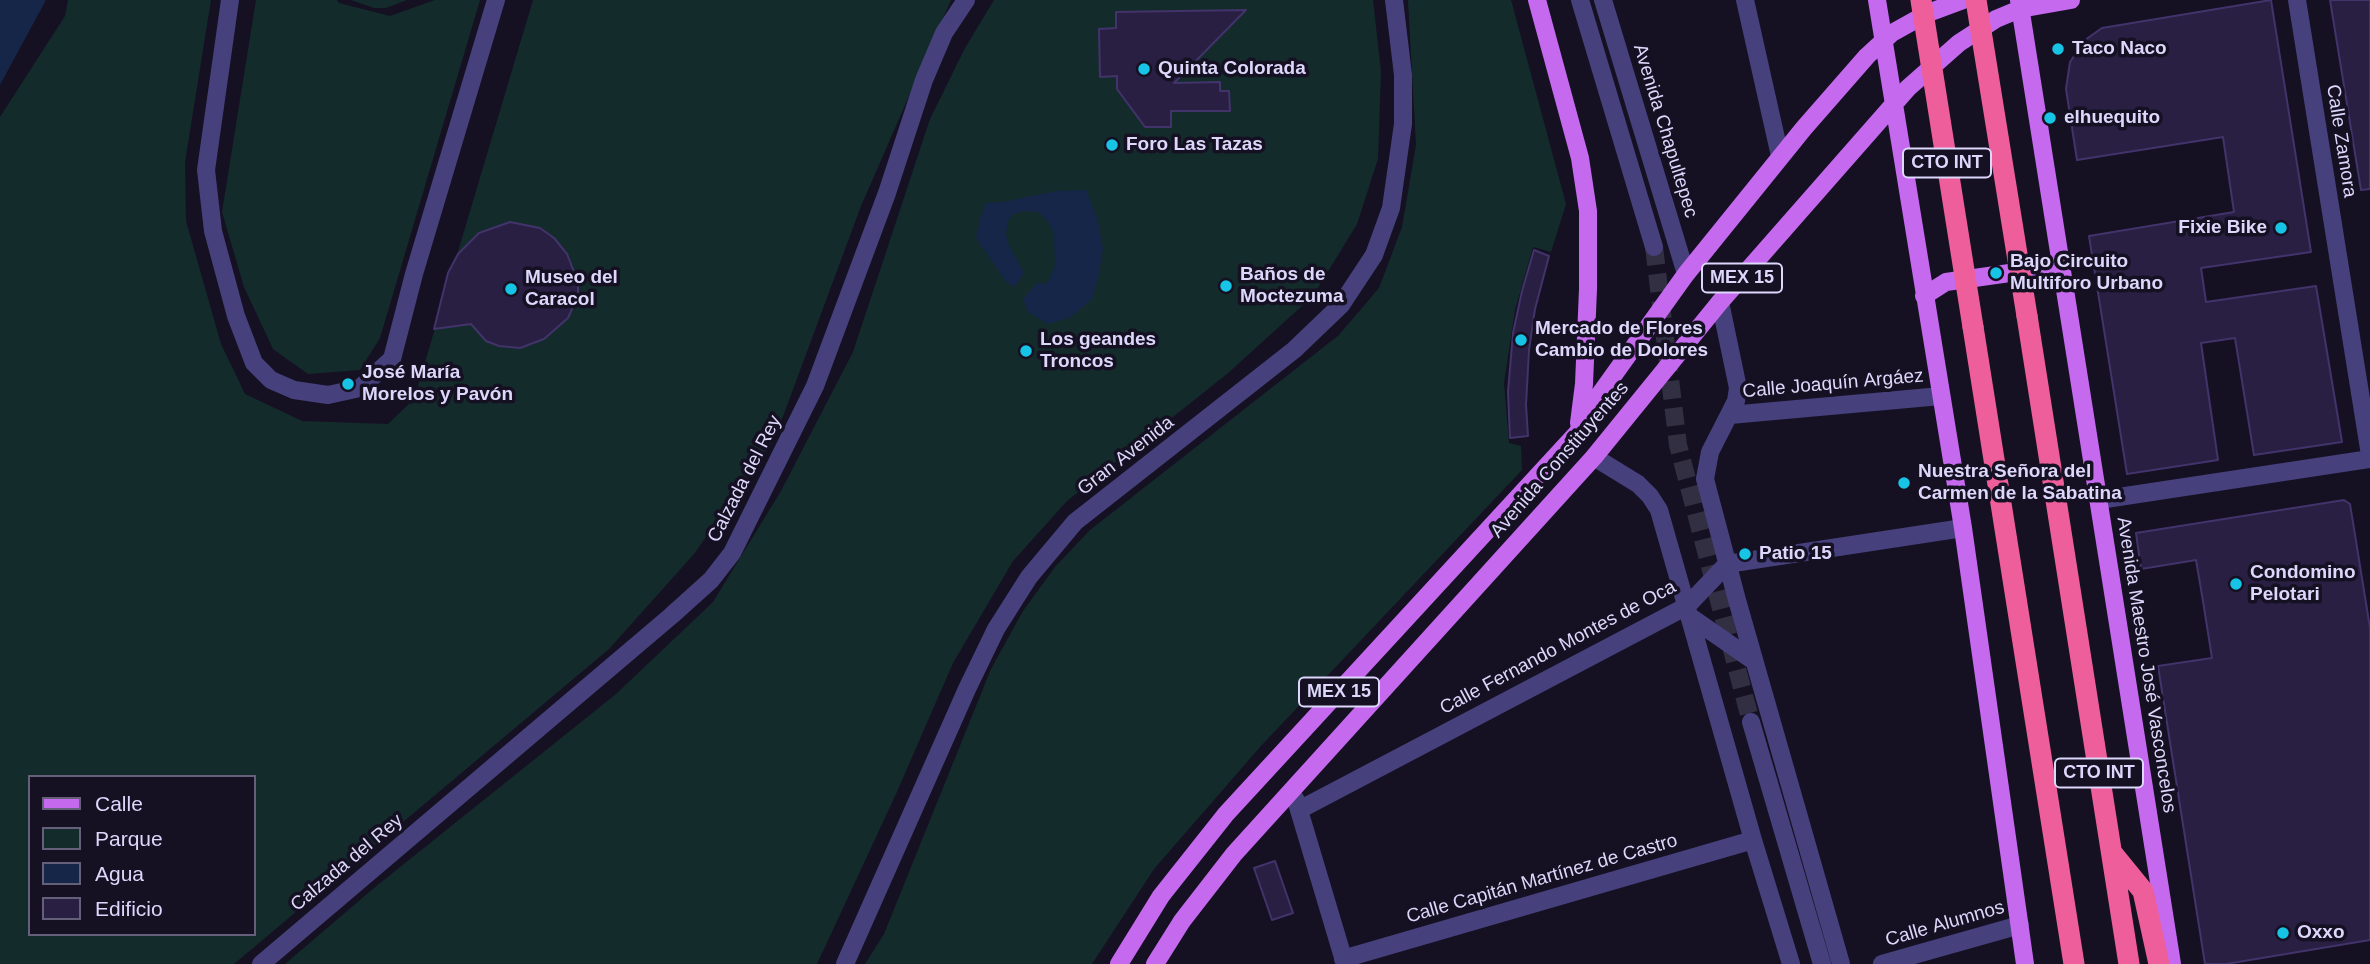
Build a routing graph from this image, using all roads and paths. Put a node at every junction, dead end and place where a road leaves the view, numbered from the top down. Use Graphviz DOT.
graph roads {
  1 [pos="230,0"];
  2 [pos="496,0"];
  3 [pos="966,0"];
  4 [pos="1394,0"];
  5 [pos="1537,0"];
  6 [pos="1580,0"];
  7 [pos="1603,0"];
  8 [pos="1745,0"];
  9 [pos="1877,0"];
  10 [pos="1921,0"];
  11 [pos="1964,0"];
  12 [pos="1976,0"];
  13 [pos="2071,0"];
  14 [pos="2297,0"];
  15 [pos="2020,4"];
  16 [pos="1884,41"];
  17 [pos="1895,103"];
  18 [pos="1780,156"];
  19 [pos="1654,247"];
  20 [pos="1686,274"];
  21 [pos="2063,277"];
  22 [pos="1924,296"];
  23 [pos="1720,302"];
  24 [pos="1941,396"];
  25 [pos="1730,415"];
  26 [pos="1577,433"];
  27 [pos="1594,457"];
  28 [pos="2370,457"];
  29 [pos="2099,500"];
  30 [pos="1963,528"];
  31 [pos="1727,564"];
  32 [pos="1688,611"];
  33 [pos="1754,661"];
  34 [pos="1751,722"];
  35 [pos="1292,789"];
  36 [pos="1299,810"];
  37 [pos="1753,840"];
  38 [pos="2111,852"];
  39 [pos="2020,925"];
  40 [pos="1344,961"];
  41 [pos="261,964"];
  42 [pos="845,964"];
  43 [pos="1119,964"];
  44 [pos="1155,964"];
  45 [pos="1791,964"];
  46 [pos="1822,964"];
  47 [pos="1841,964"];
  48 [pos="1882,964"];
  49 [pos="2025,964"];
  50 [pos="2074,964"];
  51 [pos="2129,964"];
  52 [pos="2159,964"];
  53 [pos="2172,964"];
  1 -- 2 [label="street"];
  3 -- 41 [label="street, Calzada del Rey"];
  4 -- 42 [label="street, Gran Avenida"];
  5 -- 26 [label="main road"];
  6 -- 19 [label="street"];
  7 -- 20 [label="street, Avenida Chapultepec"];
  8 -- 18 [label="street"];
  9 -- 16 [label="main road, CTO INT"];
  10 -- 50 [label="highway, CTO INT, bridge"];
  11 -- 16 [label="main road, Avenida Constituyentes"];
  12 -- 38 [label="highway, CTO INT, bridge"];
  13 -- 15 [label="main road, Avenida Constituyentes"];
  14 -- 28 [label="street, Calle Zamora"];
  15 -- 17 [label="main road, Avenida Constituyentes / MEX 15"];
  15 -- 21 [label="main road, Avenida Maestro José Vasconcelos / CTO INT"];
  16 -- 17 [label="main road, CTO INT"];
  16 -- 18 [label="main road, Avenida Constituyentes / MEX 15"];
  17 -- 22 [label="main road, CTO INT"];
  17 -- 23 [label="main road, Avenida Constituyentes / MEX 15"];
  18 -- 20 [label="main road, Avenida Constituyentes / MEX 15"];
  20 -- 26 [label="main road, Avenida Constituyentes / MEX 15"];
  21 -- 22 [label="main road"];
  21 -- 29 [label="main road, Avenida Maestro José Vasconcelos / CTO INT"];
  22 -- 24 [label="main road, CTO INT"];
  23 -- 25 [label="street"];
  23 -- 27 [label="main road, Avenida Constituyentes / MEX 15"];
  24 -- 25 [label="street, Calle Joaquín Argáez"];
  24 -- 30 [label="main road, CTO INT"];
  25 -- 31 [label="street"];
  26 -- 43 [label="main road, Avenida Constituyentes / MEX 15"];
  27 -- 32 [label="street"];
  27 -- 35 [label="main road, Avenida Constituyentes / MEX 15"];
  28 -- 29 [label="street"];
  29 -- 53 [label="main road, Avenida Maestro José Vasconcelos / CTO INT"];
  30 -- 31 [label="street"];
  30 -- 39 [label="main road, CTO INT"];
  31 -- 32 [label="street, Calle Fernando Montes de Oca"];
  31 -- 33 [label="street"];
  32 -- 33 [label="street"];
  32 -- 36 [label="street, Calle Fernando Montes de Oca"];
  32 -- 37 [label="street"];
  33 -- 47 [label="street"];
  34 -- 46 [label="street"];
  35 -- 36 [label="street"];
  35 -- 44 [label="main road, Avenida Constituyentes / MEX 15"];
  36 -- 40 [label="street"];
  37 -- 40 [label="street, Calle Capitán Martínez de Castro"];
  37 -- 45 [label="street"];
  38 -- 51 [label="highway, CTO INT"];
  38 -- 52 [label="highway"];
  39 -- 48 [label="street, Calle Alumnos"];
  39 -- 49 [label="main road, CTO INT"];
}
